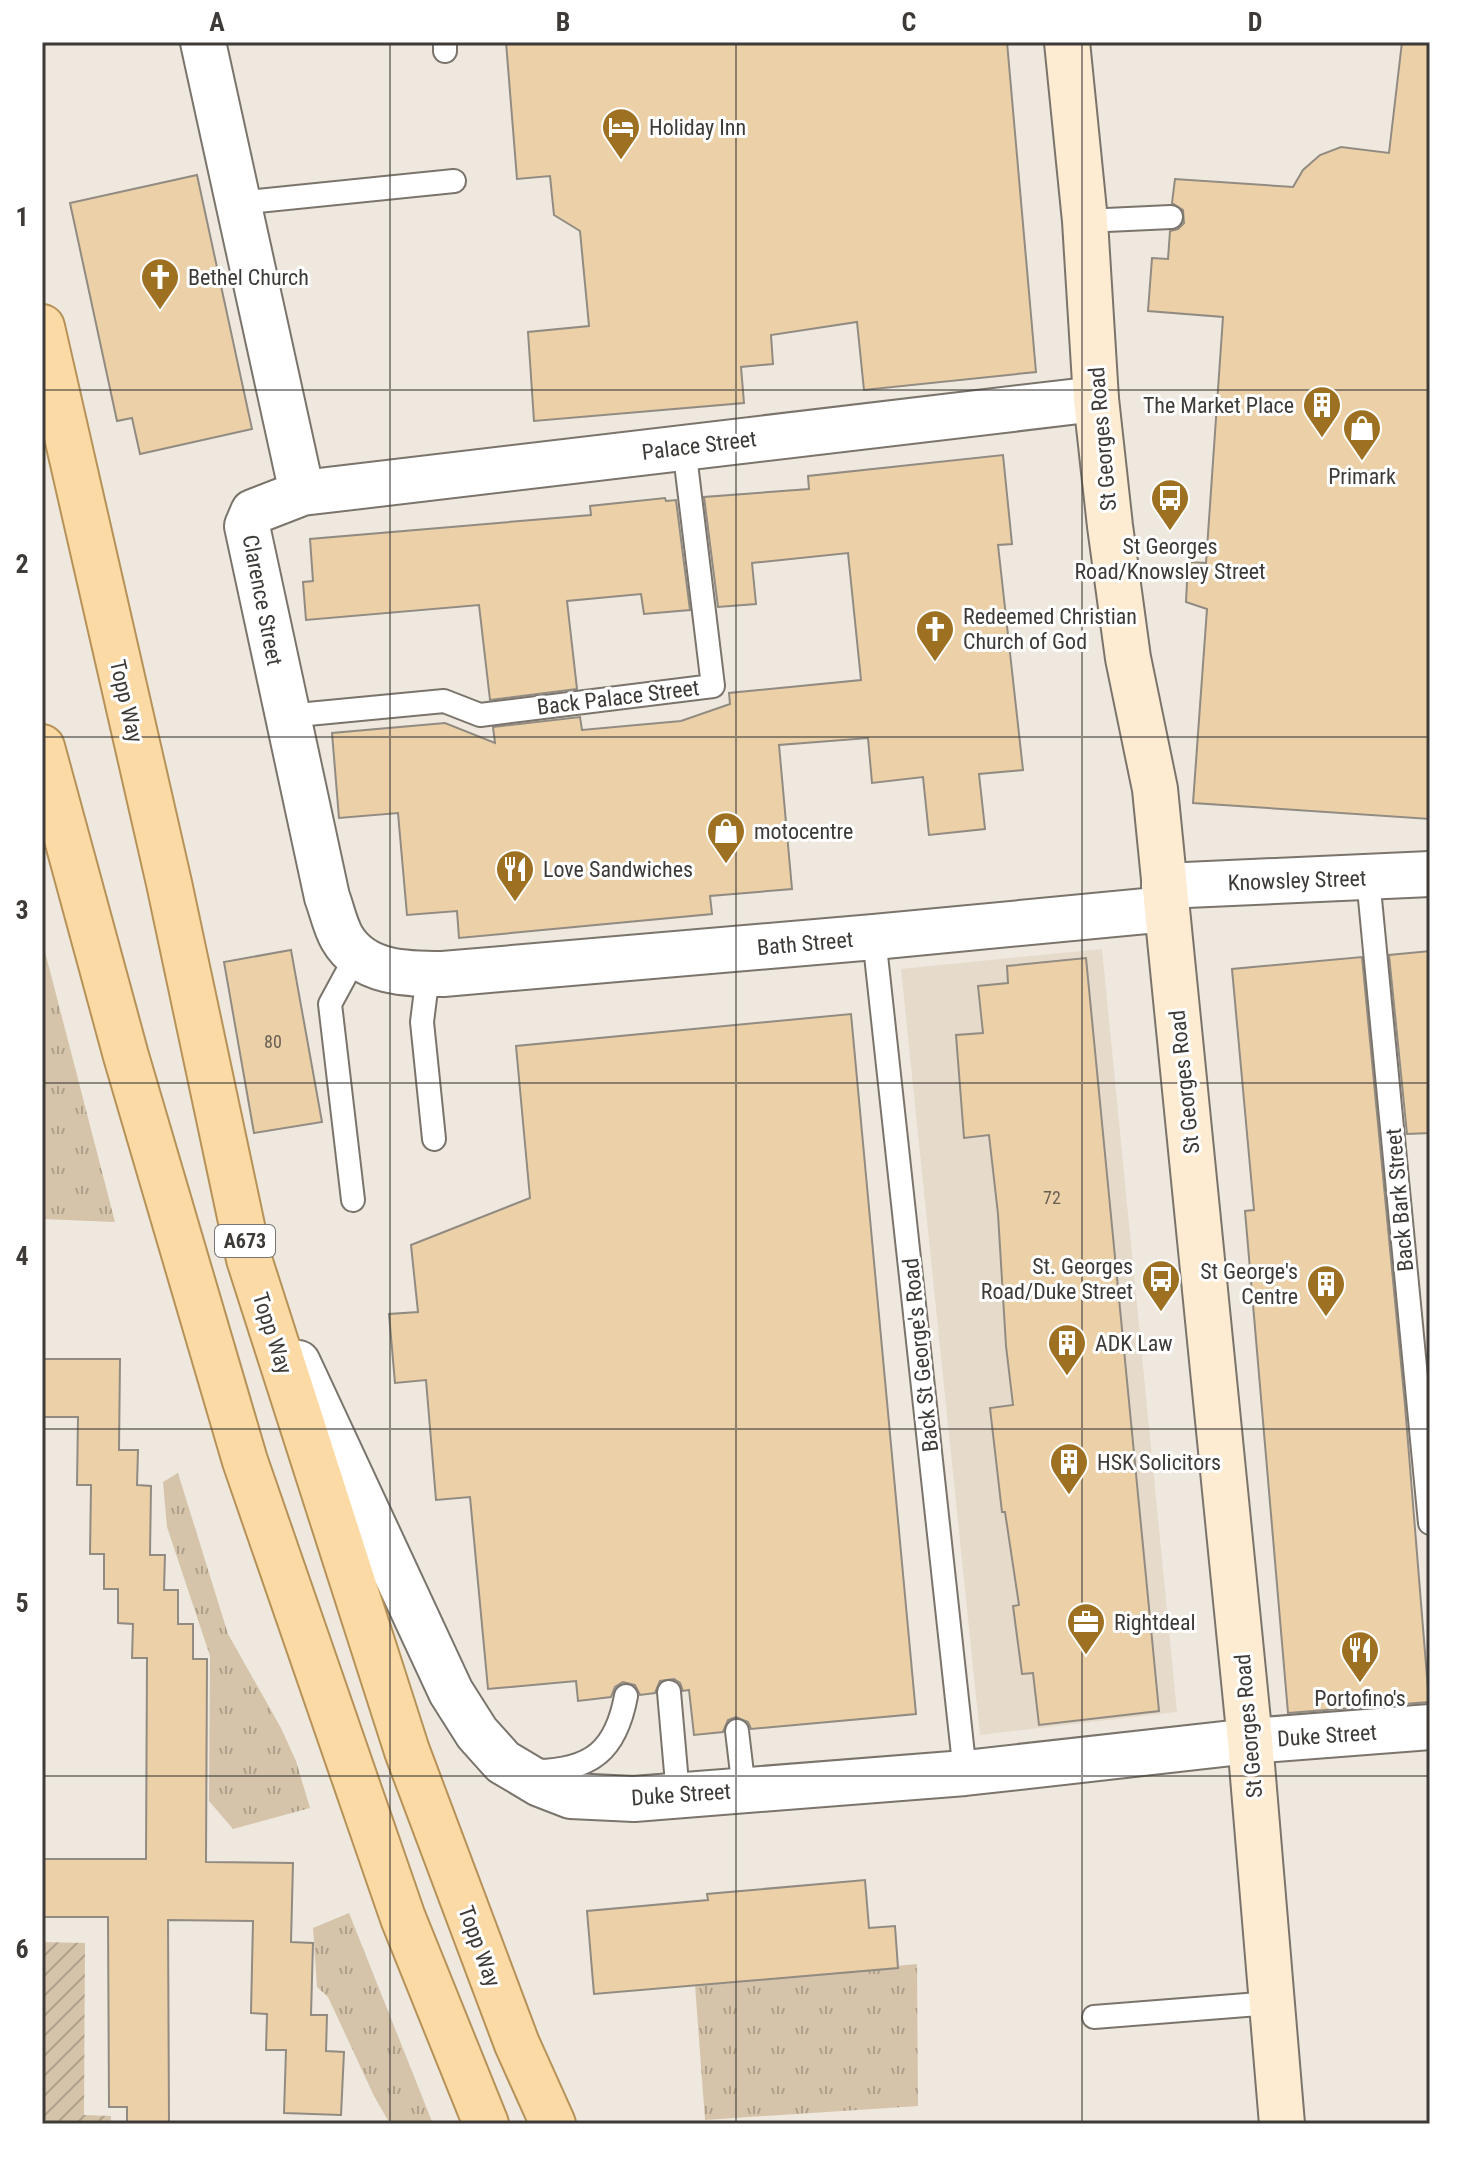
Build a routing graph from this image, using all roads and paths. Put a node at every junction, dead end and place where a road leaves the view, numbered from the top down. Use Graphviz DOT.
graph roads {
  1 [pos="203,42"];
  2 [pos="1067,42"];
  3 [pos="454,181"];
  4 [pos="238,203"];
  5 [pos="1171,217"];
  6 [pos="1085,221"];
  7 [pos="42,327"];
  8 [pos="1096,399"];
  9 [pos="684,447"];
  10 [pos="302,493"];
  11 [pos="287,716"];
  12 [pos="42,747"];
  13 [pos="1430,874"];
  14 [pos="1368,878"];
  15 [pos="1165,897"];
  16 [pos="874,937"];
  17 [pos="356,956"];
  18 [pos="436,974"];
  19 [pos="434,1139"];
  20 [pos="353,1200"];
  21 [pos="249,1259"];
  22 [pos="1430,1523"];
  23 [pos="669,1692"];
  24 [pos="626,1696"];
  25 [pos="1430,1727"];
  26 [pos="737,1731"];
  27 [pos="1250,1741"];
  28 [pos="520,1772"];
  29 [pos="965,1773"];
  30 [pos="744,1790"];
  31 [pos="678,1795"];
  32 [pos="1272,2003"];
  33 [pos="1094,2017"];
  34 [pos="486,2124"];
  35 [pos="553,2124"];
  36 [pos="1282,2124"];
  1 -- 4 [label="street"];
  2 -- 6 [label="main road, St Georges Road"];
  3 -- 4 [label="lane"];
  4 -- 10 [label="street"];
  5 -- 6 [label="lane"];
  6 -- 8 [label="main road, St Georges Road"];
  7 -- 21 [label="main road, Topp Way / A673"];
  8 -- 9 [label="street, Palace Street"];
  8 -- 15 [label="main road, St Georges Road"];
  9 -- 10 [label="street, Palace Street"];
  9 -- 11 [label="lane, Back Palace Street"];
  10 -- 11 [label="street, Clarence Street"];
  11 -- 17 [label="street, Clarence Street"];
  12 -- 34 [label="main road, A673"];
  13 -- 14 [label="street, Knowsley Street"];
  14 -- 15 [label="street, Knowsley Street"];
  14 -- 22 [label="lane, Back Bark Street"];
  15 -- 16 [label="street, Bath Street"];
  15 -- 27 [label="main road, St Georges Road"];
  16 -- 18 [label="street, Bath Street"];
  16 -- 29 [label="lane, Back St George's Road"];
  17 -- 18 [label="street"];
  17 -- 20 [label="lane"];
  18 -- 19 [label="lane"];
  21 -- 28 [label="street, Duke Street"];
  21 -- 35 [label="main road, Topp Way / A673"];
  23 -- 31 [label="lane"];
  24 -- 28 [label="lane"];
  25 -- 27 [label="street, Duke Street"];
  26 -- 30 [label="lane"];
  27 -- 29 [label="street, Duke Street"];
  27 -- 32 [label="main road, St Georges Road"];
  28 -- 31 [label="street, Duke Street"];
  29 -- 30 [label="street, Duke Street"];
  30 -- 31 [label="street, Duke Street"];
  32 -- 33 [label="lane"];
  32 -- 36 [label="main road, St Georges Road"];
}
